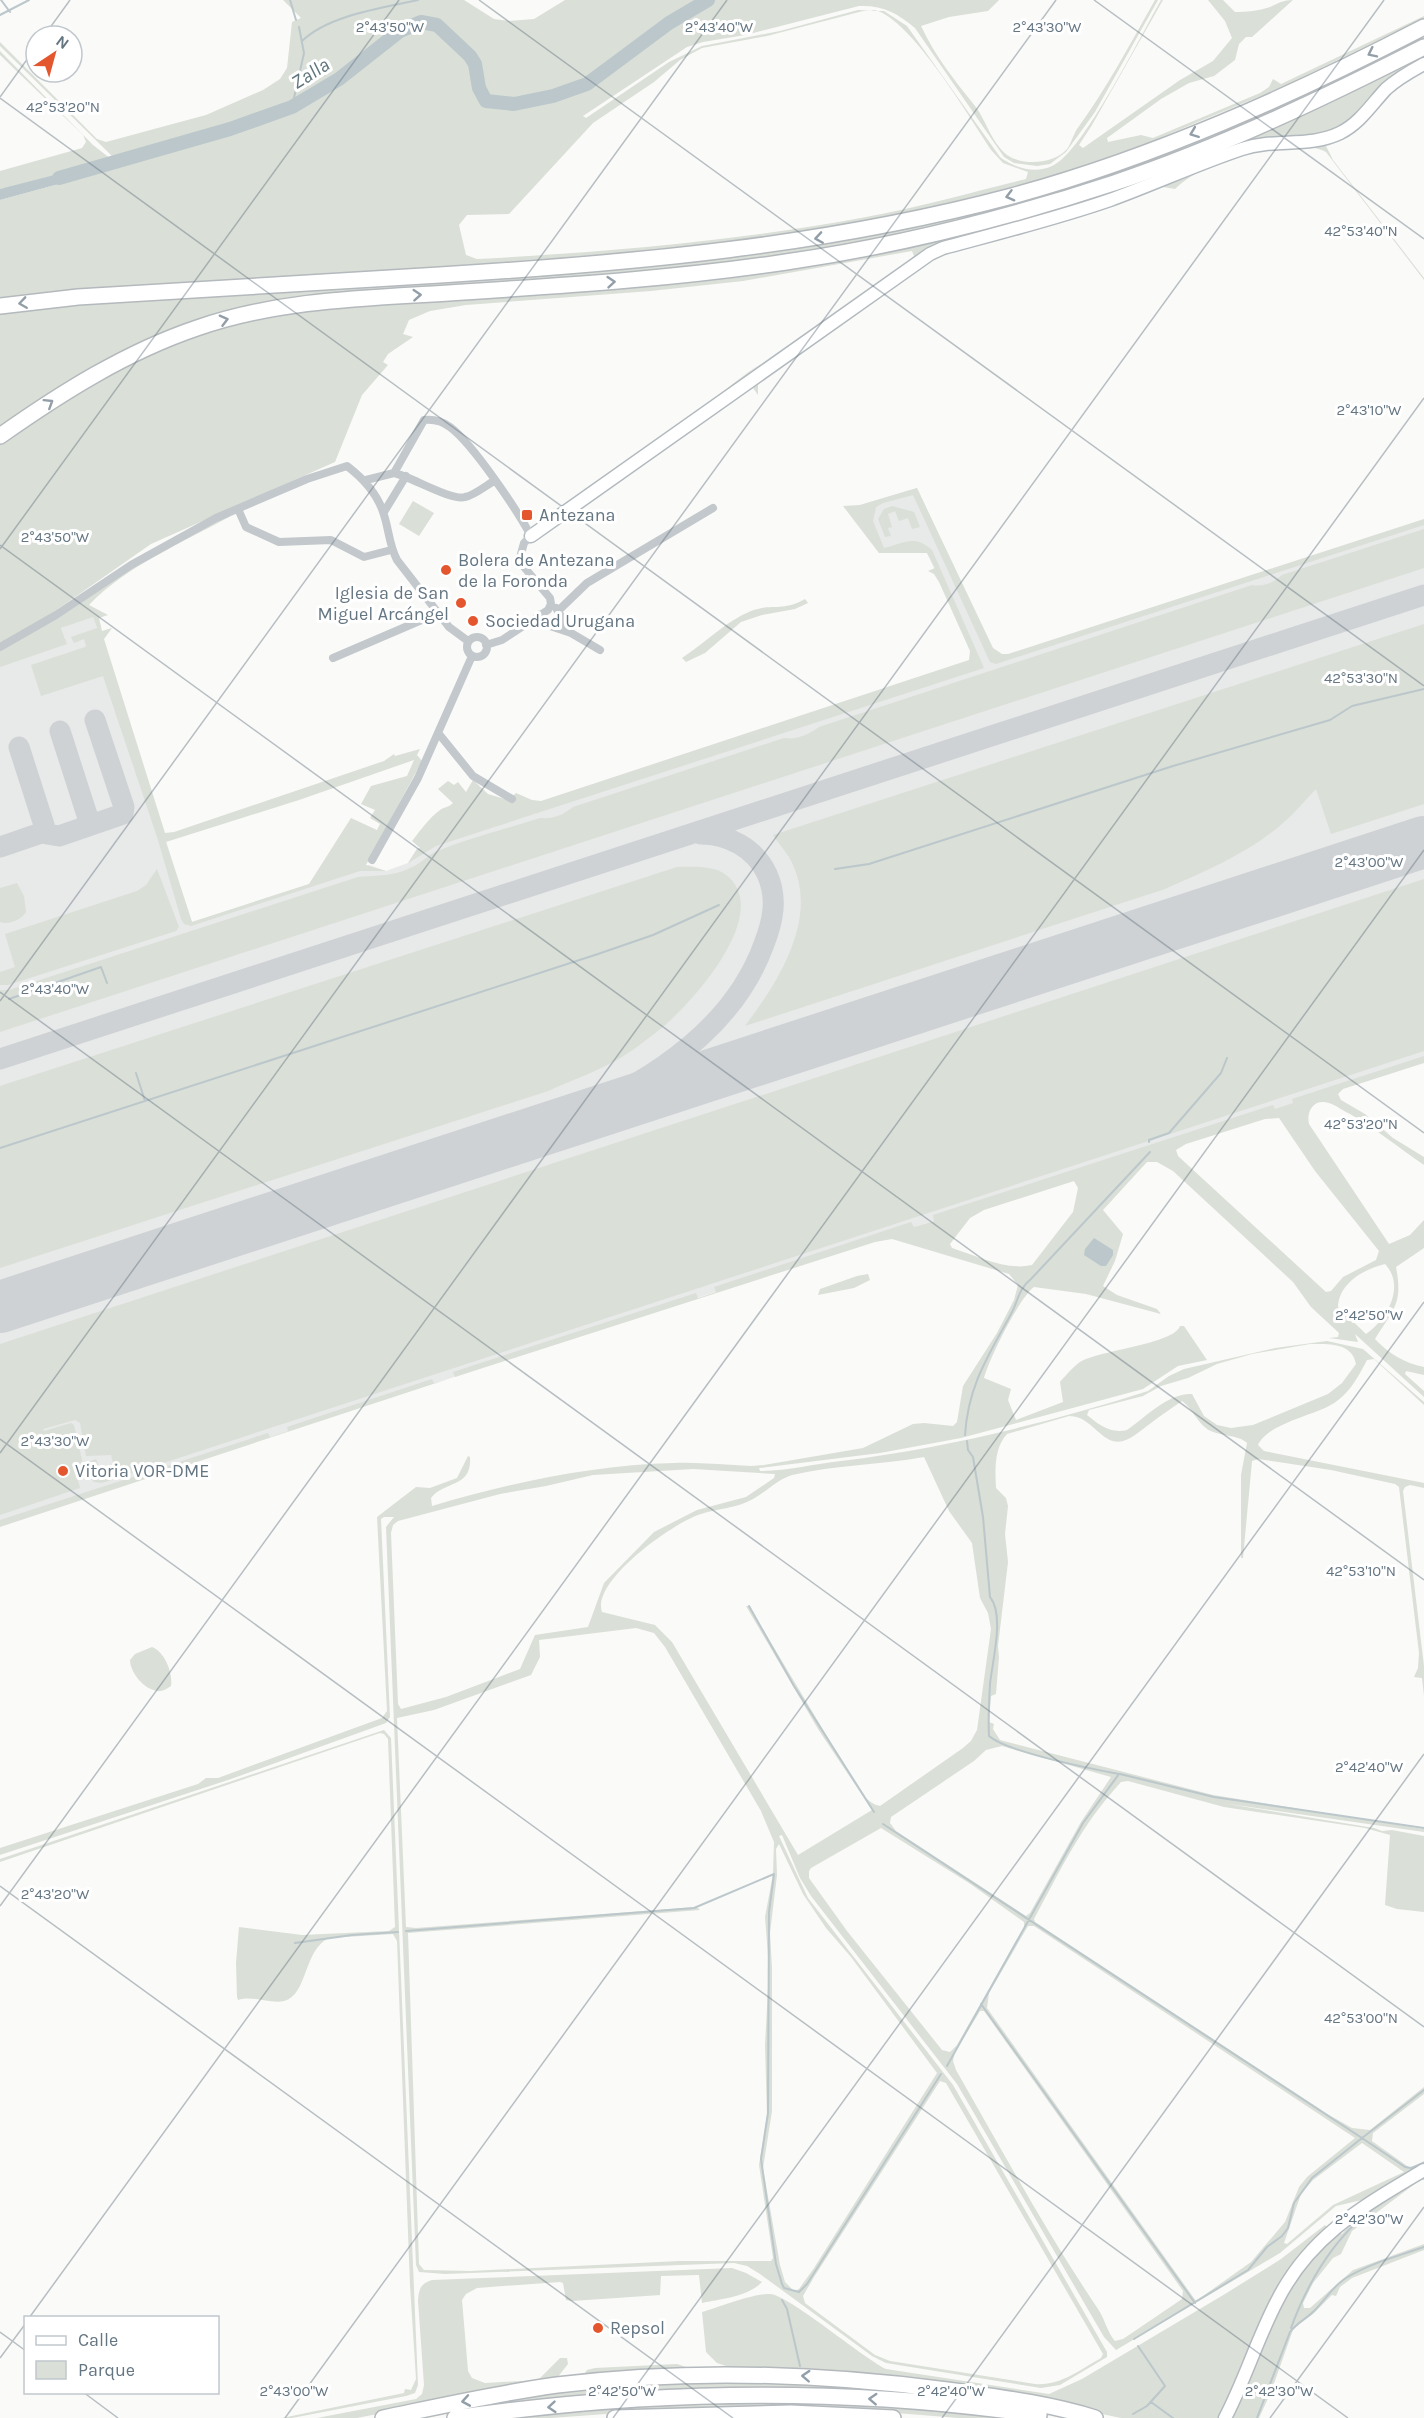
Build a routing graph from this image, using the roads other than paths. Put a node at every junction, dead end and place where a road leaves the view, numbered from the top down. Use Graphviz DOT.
graph roads {
  1 [pos="1424,27"];
  2 [pos="1424,47"];
  3 [pos="1424,64"];
  4 [pos="0,306"];
  5 [pos="0,436"];
  6 [pos="394,473"];
  7 [pos="406,476"];
  8 [pos="366,480"];
  9 [pos="494,482"];
  10 [pos="713,508"];
  11 [pos="238,509"];
  12 [pos="384,512"];
  13 [pos="531,536"];
  14 [pos="391,550"];
  15 [pos="552,604"];
  16 [pos="559,610"];
  17 [pos="438,613"];
  18 [pos="539,615"];
  19 [pos="571,633"];
  20 [pos="468,641"];
  21 [pos="486,645"];
  22 [pos="0,647"];
  23 [pos="600,650"];
  24 [pos="472,656"];
  25 [pos="333,658"];
  26 [pos="439,734"];
  27 [pos="512,799"];
  28 [pos="372,860"];
  29 [pos="1424,2170"];
  30 [pos="383,2418"];
  31 [pos="455,2418"];
  32 [pos="615,2418"];
  33 [pos="892,2418"];
  34 [pos="1056,2418"];
  35 [pos="1095,2418"];
  36 [pos="1225,2418"];
  1 -- 4 [label="highway, one-way"];
  5 -- 2 [label="highway, one-way"];
  3 -- 13 [label="street"];
  6 -- 7 [label="street"];
  6 -- 8 [label="street"];
  6 -- 9 [label="street"];
  7 -- 9 [label="street"];
  7 -- 12 [label="street"];
  8 -- 11 [label="street"];
  8 -- 12 [label="street"];
  9 -- 13 [label="street"];
  10 -- 16 [label="street"];
  11 -- 14 [label="street"];
  11 -- 22 [label="street"];
  12 -- 14 [label="street"];
  13 -- 15 [label="street"];
  14 -- 17 [label="street"];
  15 -- 16 [label="street"];
  15 -- 18 [label="street"];
  16 -- 19 [label="street"];
  17 -- 20 [label="street"];
  17 -- 25 [label="street"];
  18 -- 19 [label="street"];
  18 -- 21 [label="street"];
  19 -- 23 [label="street"];
  20 -- 21 [label="street"];
  20 -- 24 [label="street"];
  21 -- 24 [label="street"];
  24 -- 26 [label="street"];
  26 -- 27 [label="street"];
  26 -- 28 [label="street"];
  29 -- 36 [label="street"];
  35 -- 30 [label="highway, one-way"];
  34 -- 31 [label="highway, one-way"];
  32 -- 33 [label="highway"];
}
